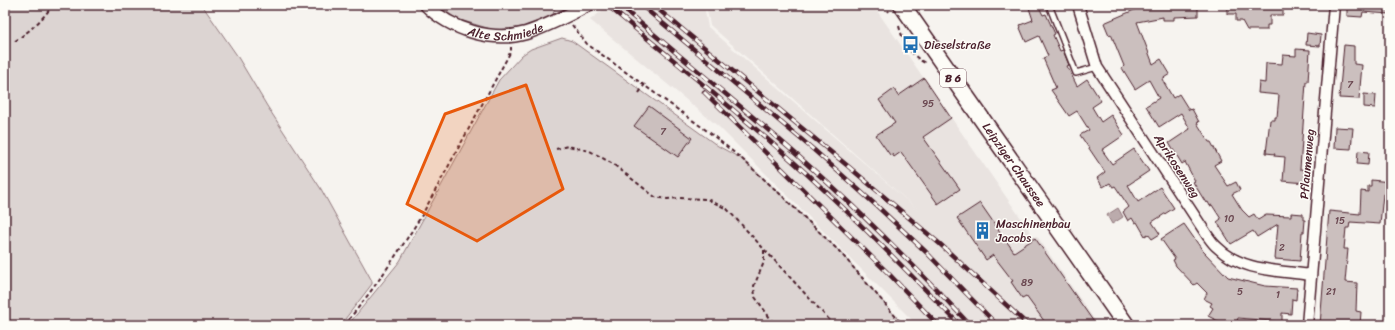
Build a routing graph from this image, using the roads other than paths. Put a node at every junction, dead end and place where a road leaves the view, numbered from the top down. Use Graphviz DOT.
graph roads {
  1 [pos="426,5"];
  2 [pos="588,5"];
  3 [pos="902,5"];
  4 [pos="1049,5"];
  5 [pos="1078,5"];
  6 [pos="1334,5"];
  7 [pos="1097,67"];
  8 [pos="1311,275"];
  9 [pos="1126,325"];
  10 [pos="1307,325"];
  1 -- 2 [label="street, Alte Schmiede"];
  3 -- 9 [label="main road, Leipziger Chaussee / B 6"];
  4 -- 7 [label="lane"];
  5 -- 7 [label="street, Aprikosenweg"];
  6 -- 8 [label="street, Pflaumenweg"];
  7 -- 8 [label="street, Aprikosenweg"];
  8 -- 10 [label="street, Pflaumenweg"];
}
